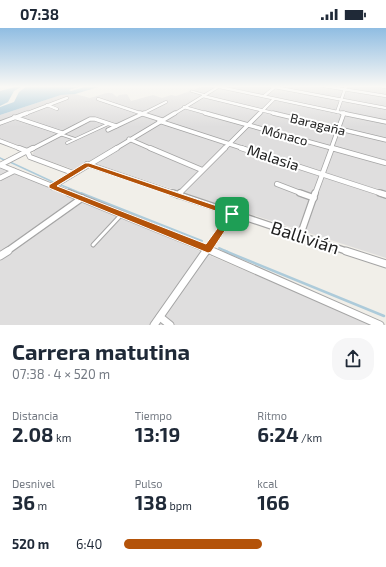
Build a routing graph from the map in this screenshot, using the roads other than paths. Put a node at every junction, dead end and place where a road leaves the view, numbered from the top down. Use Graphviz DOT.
graph roads {
  1 [pos="341,99"];
  2 [pos="62,100"];
  3 [pos="101,100"];
  4 [pos="196,100"];
  5 [pos="223,100"];
  6 [pos="273,100"];
  7 [pos="278,100"];
  8 [pos="345,100"];
  9 [pos="166,102"];
  10 [pos="47,105"];
  11 [pos="184,107"];
  12 [pos="386,108"];
  13 [pos="57,109"];
  14 [pos="262,110"];
  15 [pos="337,112"];
  16 [pos="142,113"];
  17 [pos="344,113"];
  18 [pos="14,117"];
  19 [pos="161,120"];
  20 [pos="386,122"];
  21 [pos="0,123"];
  22 [pos="108,123"];
  23 [pos="248,125"];
  24 [pos="116,126"];
  25 [pos="338,128"];
  26 [pos="108,130"];
  27 [pos="61,134"];
  28 [pos="75,139"];
  29 [pos="129,139"];
  30 [pos="386,140"];
  31 [pos="0,141"];
  32 [pos="67,143"];
  33 [pos="230,144"];
  34 [pos="331,148"];
  35 [pos="27,151"];
  36 [pos="4,163"];
  37 [pos="386,163"];
  38 [pos="87,164"];
  39 [pos="202,170"];
  40 [pos="14,171"];
  41 [pos="73,173"];
  42 [pos="322,174"];
  43 [pos="0,178"];
  44 [pos="277,184"];
  45 [pos="52,187"];
  46 [pos="178,195"];
  47 [pos="386,195"];
  48 [pos="82,198"];
  49 [pos="314,198"];
  50 [pos="122,214"];
  51 [pos="232,214"];
  52 [pos="300,236"];
  53 [pos="93,244"];
  54 [pos="208,249"];
  55 [pos="0,256"];
  56 [pos="386,264"];
  57 [pos="160,317"];
  58 [pos="154,325"];
  59 [pos="170,325"];
  60 [pos="380,325"];
  1 -- 15 [label="street"];
  2 -- 10 [label="street"];
  3 -- 16 [label="street, Malasia"];
  4 -- 11 [label="street"];
  5 -- 14 [label="street, Baragaña"];
  6 -- 14 [label="street"];
  7 -- 15 [label="street"];
  8 -- 12 [label="street"];
  9 -- 16 [label="street"];
  10 -- 13 [label="street"];
  10 -- 18 [label="street"];
  11 -- 19 [label="street"];
  11 -- 23 [label="street, Mónaco"];
  14 -- 23 [label="street"];
  14 -- 25 [label="street, Baragaña"];
  15 -- 17 [label="street"];
  16 -- 19 [label="street, Malasia"];
  16 -- 24 [label="street"];
  17 -- 20 [label="street"];
  17 -- 25 [label="street"];
  18 -- 21 [label="street"];
  18 -- 27 [label="street"];
  19 -- 29 [label="street"];
  19 -- 33 [label="street, Malasia"];
  22 -- 24 [label="street"];
  22 -- 27 [label="street"];
  22 -- 28 [label="lane"];
  23 -- 33 [label="street"];
  23 -- 34 [label="street, Mónaco"];
  24 -- 26 [label="street"];
  25 -- 30 [label="street, Baragaña"];
  25 -- 34 [label="street"];
  27 -- 28 [label="lane"];
  27 -- 35 [label="street"];
  28 -- 32 [label="lane"];
  29 -- 38 [label="street"];
  29 -- 39 [label="street"];
  31 -- 35 [label="street"];
  33 -- 39 [label="street"];
  33 -- 42 [label="street, Malasia"];
  34 -- 37 [label="street, Mónaco"];
  34 -- 42 [label="street"];
  35 -- 36 [label="street"];
  35 -- 41 [label="street"];
  36 -- 40 [label="street"];
  38 -- 41 [label="street"];
  38 -- 46 [label="street, Ballivián"];
  39 -- 46 [label="street"];
  40 -- 43 [label="street"];
  40 -- 45 [label="street"];
  41 -- 45 [label="street"];
  42 -- 47 [label="street, Malasia"];
  42 -- 49 [label="street"];
  44 -- 49 [label="street"];
  45 -- 48 [label="street"];
  46 -- 51 [label="street, Ballivián"];
  48 -- 50 [label="street"];
  48 -- 55 [label="street"];
  49 -- 52 [label="street"];
  50 -- 53 [label="lane"];
  50 -- 54 [label="street"];
  51 -- 52 [label="street, Ballivián"];
  51 -- 54 [label="street"];
  52 -- 56 [label="street, Ballivián"];
  54 -- 57 [label="street"];
  54 -- 60 [label="street"];
  57 -- 58 [label="street"];
  57 -- 59 [label="street"];
}
